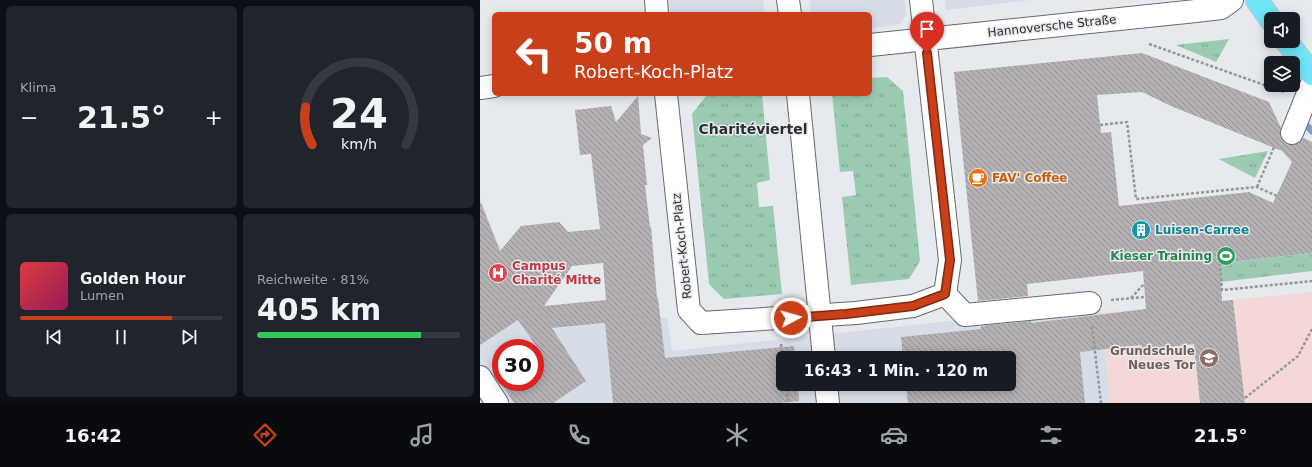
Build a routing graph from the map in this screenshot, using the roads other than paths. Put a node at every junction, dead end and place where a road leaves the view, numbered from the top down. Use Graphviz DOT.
graph roads {
  1 [pos="656,0"];
  2 [pos="788,0"];
  3 [pos="921,0"];
  4 [pos="1232,0"];
  5 [pos="1257,0"];
  6 [pos="657,12"];
  7 [pos="790,12"];
  8 [pos="1265,12"];
  9 [pos="926,40"];
  10 [pos="872,45"];
  11 [pos="1292,48"];
  12 [pos="1312,74"];
  13 [pos="1312,83"];
  14 [pos="492,86"];
  15 [pos="480,88"];
  16 [pos="666,96"];
  17 [pos="798,96"];
  18 [pos="1292,133"];
  19 [pos="945,294"];
  20 [pos="1090,302"];
  21 [pos="819,315"];
  22 [pos="823,351"];
  23 [pos="480,377"];
  24 [pos="827,391"];
  25 [pos="497,403"];
  26 [pos="828,403"];
  1 -- 6 [label="street"];
  2 -- 7 [label="street"];
  3 -- 9 [label="street"];
  4 -- 9 [label="street, Hannoversche Straße"];
  5 -- 8 [label="main road"];
  9 -- 10 [label="street, Hannoversche Straße"];
  9 -- 19 [label="street"];
  11 -- 12 [label="main road"];
  13 -- 18 [label="street"];
  14 -- 15 [label="street"];
  16 -- 21 [label="street, Robert-Koch-Platz"];
  17 -- 21 [label="street"];
  19 -- 20 [label="street"];
  19 -- 21 [label="street, Robert-Koch-Platz"];
  21 -- 22 [label="street"];
  23 -- 25 [label="street"];
  24 -- 26 [label="street"];
}
